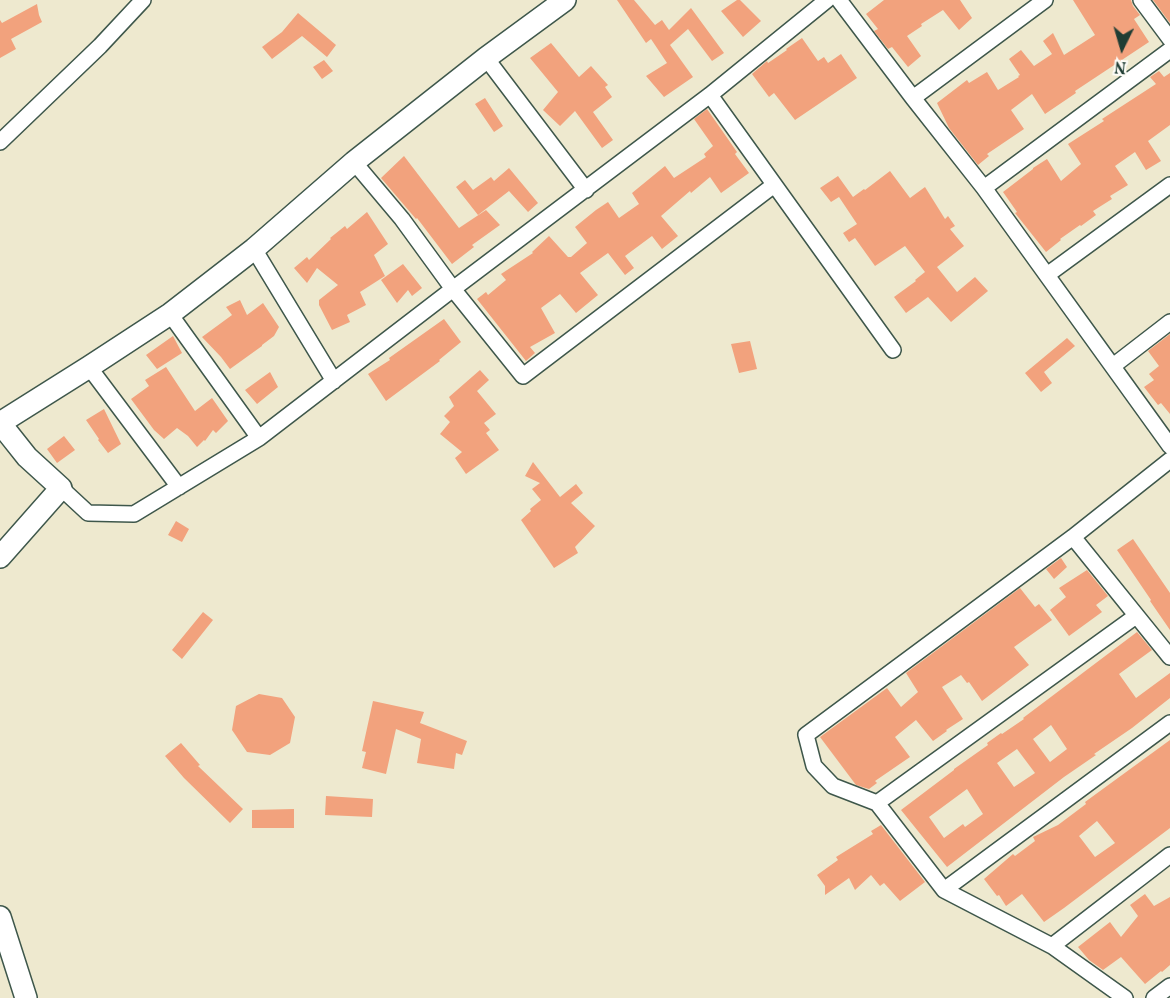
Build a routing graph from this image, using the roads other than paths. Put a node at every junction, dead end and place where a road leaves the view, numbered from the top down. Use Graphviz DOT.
graph roads {
  1 [pos="143,0"];
  2 [pos="565,0"];
  3 [pos="826,0"];
  4 [pos="839,0"];
  5 [pos="1045,0"];
  6 [pos="1141,0"];
  7 [pos="1170,39"];
  8 [pos="1170,50"];
  9 [pos="486,58"];
  10 [pos="710,95"];
  11 [pos="913,98"];
  12 [pos="0,142"];
  13 [pos="354,162"];
  14 [pos="774,185"];
  15 [pos="1170,185"];
  16 [pos="984,188"];
  17 [pos="586,190"];
  18 [pos="254,249"];
  19 [pos="1047,275"];
  20 [pos="453,289"];
  21 [pos="170,314"];
  22 [pos="1170,322"];
  23 [pos="893,350"];
  24 [pos="1113,366"];
  25 [pos="89,367"];
  26 [pos="334,381"];
  27 [pos="0,423"];
  28 [pos="259,438"];
  29 [pos="1170,446"];
  30 [pos="1170,460"];
  31 [pos="179,487"];
  32 [pos="61,488"];
  33 [pos="1073,537"];
  34 [pos="0,557"];
  35 [pos="1136,616"];
  36 [pos="1170,657"];
  37 [pos="1170,723"];
  38 [pos="878,803"];
  39 [pos="1170,855"];
  40 [pos="944,890"];
  41 [pos="0,918"];
  42 [pos="1052,946"];
  43 [pos="1170,986"];
  44 [pos="26,998"];
  45 [pos="1125,998"];
  46 [pos="1154,998"];
  1 -- 12 [label="street"];
  2 -- 9 [label="street"];
  3 -- 10 [label="street"];
  4 -- 11 [label="street"];
  5 -- 11 [label="street"];
  6 -- 7 [label="street"];
  8 -- 16 [label="street"];
  9 -- 13 [label="street"];
  9 -- 17 [label="street"];
  10 -- 14 [label="street"];
  10 -- 17 [label="street"];
  11 -- 16 [label="street"];
  13 -- 18 [label="street"];
  13 -- 20 [label="street"];
  14 -- 20 [label="street"];
  14 -- 23 [label="street"];
  15 -- 19 [label="street"];
  16 -- 19 [label="street"];
  17 -- 20 [label="street"];
  18 -- 21 [label="street"];
  18 -- 26 [label="street"];
  19 -- 24 [label="street"];
  20 -- 26 [label="street"];
  21 -- 25 [label="street"];
  21 -- 28 [label="street"];
  22 -- 24 [label="street"];
  24 -- 29 [label="street"];
  25 -- 27 [label="street"];
  25 -- 31 [label="street"];
  26 -- 28 [label="street"];
  27 -- 32 [label="street"];
  28 -- 31 [label="street"];
  30 -- 33 [label="street"];
  31 -- 32 [label="street"];
  32 -- 34 [label="street"];
  33 -- 35 [label="street"];
  33 -- 38 [label="street"];
  35 -- 36 [label="street"];
  35 -- 38 [label="street"];
  37 -- 40 [label="street"];
  38 -- 40 [label="street"];
  39 -- 42 [label="street"];
  40 -- 42 [label="street"];
  41 -- 44 [label="street"];
  42 -- 45 [label="street"];
  43 -- 46 [label="street"];
}
